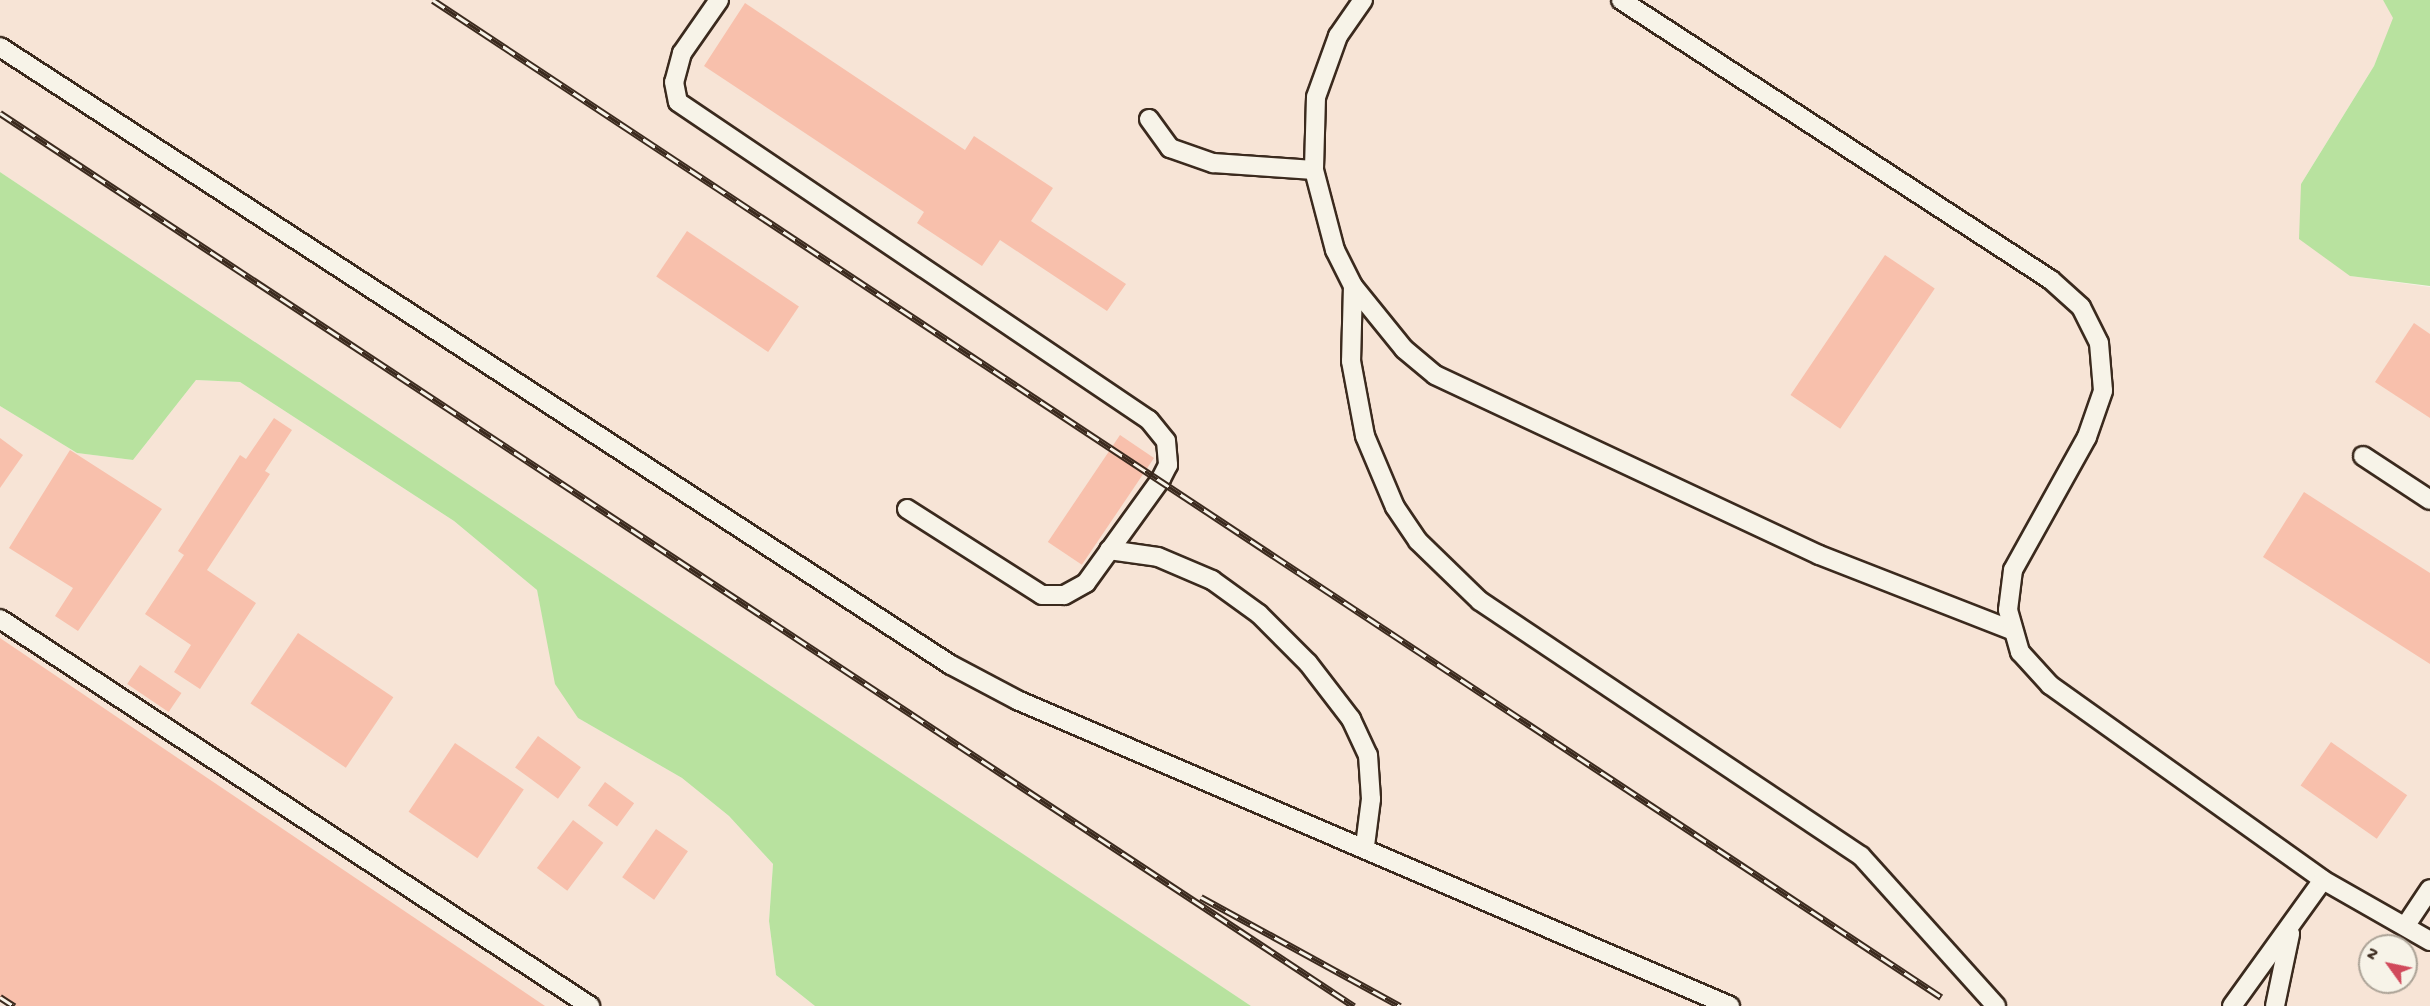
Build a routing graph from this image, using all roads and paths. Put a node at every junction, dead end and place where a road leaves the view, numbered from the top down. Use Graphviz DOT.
graph roads {
  1 [pos="719,0"];
  2 [pos="1363,0"];
  3 [pos="1621,0"];
  4 [pos="0,47"];
  5 [pos="1149,119"];
  6 [pos="1314,170"];
  7 [pos="1353,286"];
  8 [pos="2363,456"];
  9 [pos="2430,500"];
  10 [pos="907,509"];
  11 [pos="1109,550"];
  12 [pos="0,619"];
  13 [pos="2011,630"];
  14 [pos="1365,846"];
  15 [pos="2323,880"];
  16 [pos="2430,889"];
  17 [pos="2406,925"];
  18 [pos="2291,929"];
  19 [pos="2430,942"];
  20 [pos="590,1006"];
  21 [pos="1730,1006"];
  22 [pos="1996,1006"];
  23 [pos="2232,1006"];
  24 [pos="2275,1006"];
  1 -- 11 [label="lane"];
  2 -- 6 [label="lane"];
  3 -- 13 [label="lane"];
  4 -- 14 [label="lane"];
  5 -- 6 [label="lane"];
  6 -- 7 [label="lane"];
  7 -- 13 [label="lane"];
  7 -- 22 [label="lane"];
  8 -- 9 [label="lane"];
  10 -- 11 [label="lane"];
  11 -- 14 [label="lane"];
  12 -- 20 [label="lane"];
  13 -- 15 [label="lane"];
  14 -- 21 [label="lane"];
  15 -- 17 [label="lane"];
  15 -- 18 [label="lane"];
  16 -- 17 [label="lane"];
  17 -- 19 [label="lane"];
  18 -- 23 [label="lane"];
  18 -- 24 [label="lane"];
}
